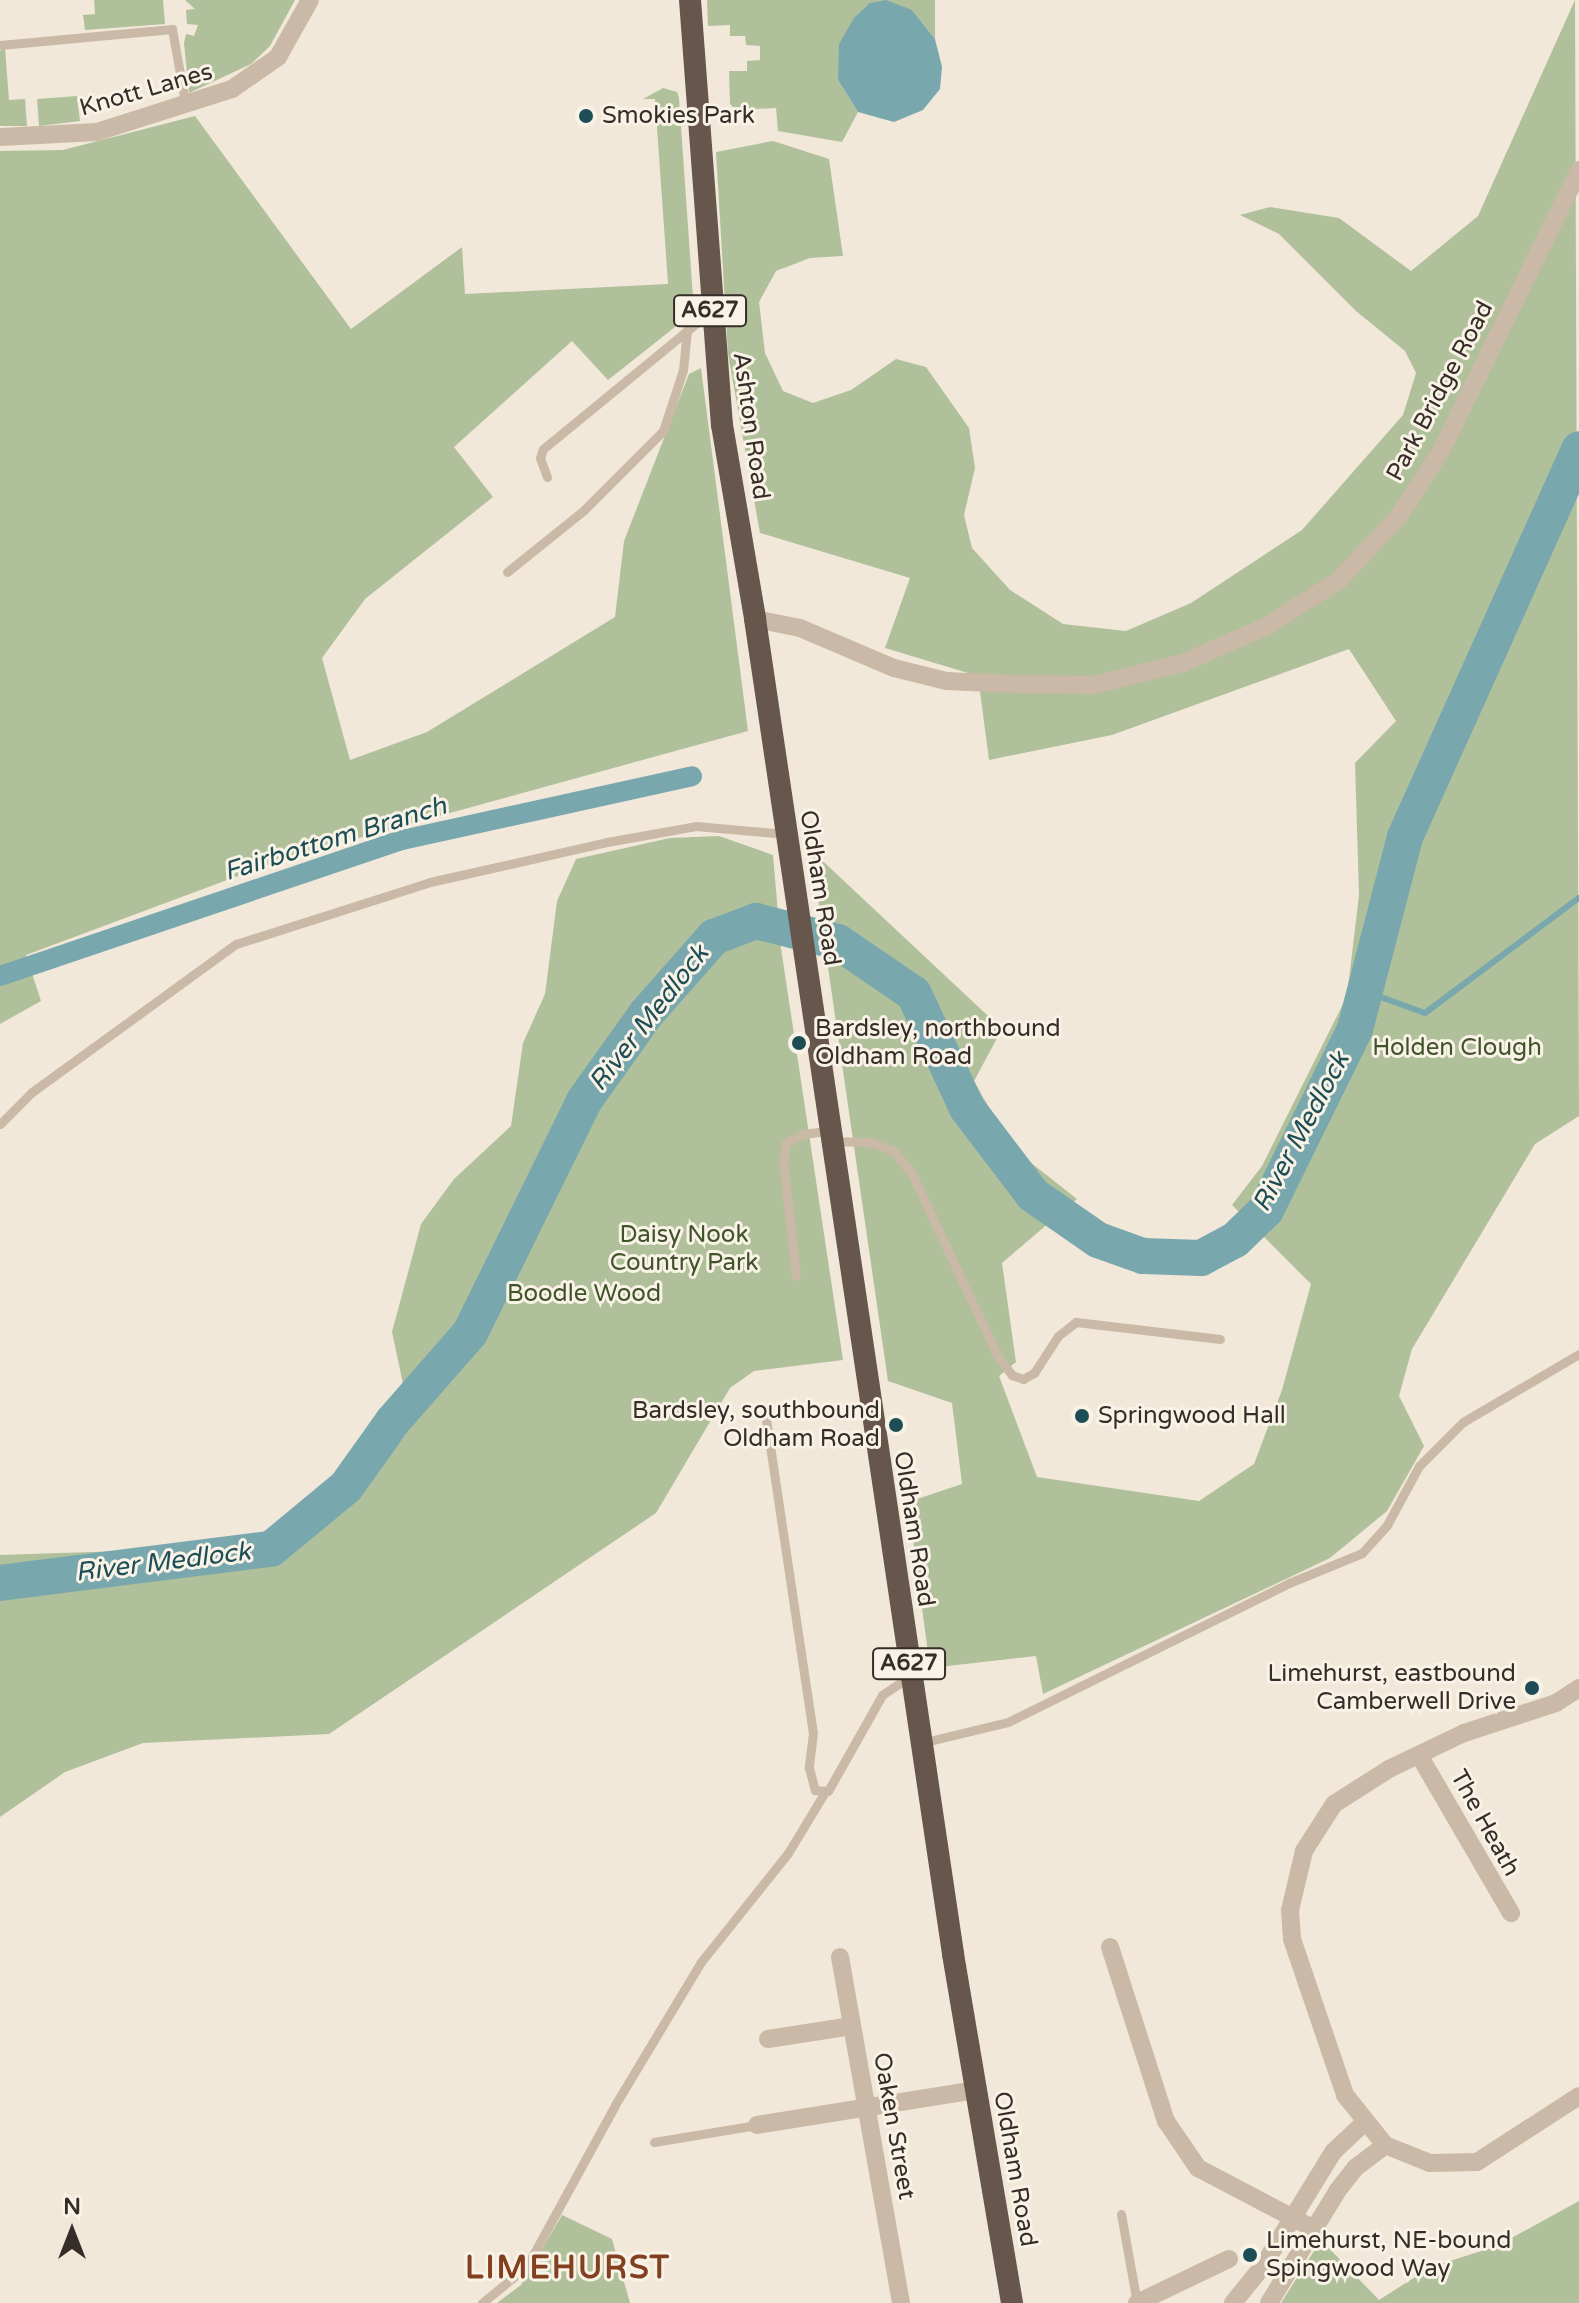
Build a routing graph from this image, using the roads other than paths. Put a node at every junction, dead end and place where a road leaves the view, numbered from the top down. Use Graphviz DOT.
graph roads {
  1 [pos="310,0"];
  2 [pos="690,0"];
  3 [pos="0,45"];
  4 [pos="186,107"];
  5 [pos="0,137"];
  6 [pos="1579,170"];
  7 [pos="710,312"];
  8 [pos="687,330"];
  9 [pos="547,477"];
  10 [pos="507,572"];
  11 [pos="755,619"];
  12 [pos="786,834"];
  13 [pos="0,1124"];
  14 [pos="830,1136"];
  15 [pos="796,1276"];
  16 [pos="1220,1339"];
  17 [pos="1579,1354"];
  18 [pos="766,1419"];
  19 [pos="910,1676"];
  20 [pos="1579,1688"];
  21 [pos="921,1743"];
  22 [pos="1419,1755"];
  23 [pos="825,1792"];
  24 [pos="1511,1913"];
  25 [pos="1110,1947"];
  26 [pos="840,1957"];
  27 [pos="852,2026"];
  28 [pos="768,2039"];
  29 [pos="975,2090"];
  30 [pos="1579,2096"];
  31 [pos="866,2109"];
  32 [pos="1364,2123"];
  33 [pos="757,2125"];
  34 [pos="654,2142"];
  35 [pos="1385,2145"];
  36 [pos="1121,2214"];
  37 [pos="1290,2216"];
  38 [pos="1314,2229"];
  39 [pos="1229,2259"];
  40 [pos="482,2303"];
  41 [pos="901,2303"];
  42 [pos="1012,2303"];
  43 [pos="1137,2303"];
  44 [pos="1233,2303"];
  45 [pos="1269,2303"];
  1 -- 4 [label="street, Knott Lanes"];
  2 -- 7 [label="highway, Ashton Road / A627"];
  3 -- 4 [label="lane"];
  4 -- 5 [label="street, Knott Lanes"];
  6 -- 11 [label="street, Park Bridge Road"];
  7 -- 8 [label="lane"];
  7 -- 11 [label="highway, Ashton Road / A627"];
  8 -- 9 [label="lane"];
  8 -- 10 [label="lane"];
  11 -- 12 [label="highway, Oldham Road / A627"];
  12 -- 13 [label="lane"];
  12 -- 14 [label="highway, Oldham Road / A627"];
  14 -- 15 [label="lane"];
  14 -- 16 [label="lane"];
  14 -- 19 [label="highway, Oldham Road / A627"];
  17 -- 21 [label="lane"];
  18 -- 23 [label="lane"];
  19 -- 21 [label="highway, Oldham Road / A627"];
  19 -- 23 [label="lane"];
  20 -- 22 [label="street"];
  21 -- 29 [label="highway, Oldham Road / A627"];
  22 -- 24 [label="street, The Heath"];
  22 -- 32 [label="street"];
  23 -- 40 [label="lane"];
  25 -- 37 [label="street"];
  26 -- 27 [label="street, Oaken Street"];
  27 -- 28 [label="street"];
  27 -- 31 [label="street, Oaken Street"];
  29 -- 31 [label="street"];
  29 -- 42 [label="highway, Oldham Road / A627"];
  30 -- 35 [label="street"];
  31 -- 33 [label="street"];
  31 -- 41 [label="street, Oaken Street"];
  32 -- 35 [label="street"];
  32 -- 37 [label="street"];
  33 -- 34 [label="lane"];
  35 -- 38 [label="street"];
  36 -- 43 [label="lane"];
  37 -- 38 [label="street"];
  37 -- 44 [label="street"];
  38 -- 45 [label="street"];
  39 -- 43 [label="street"];
}
